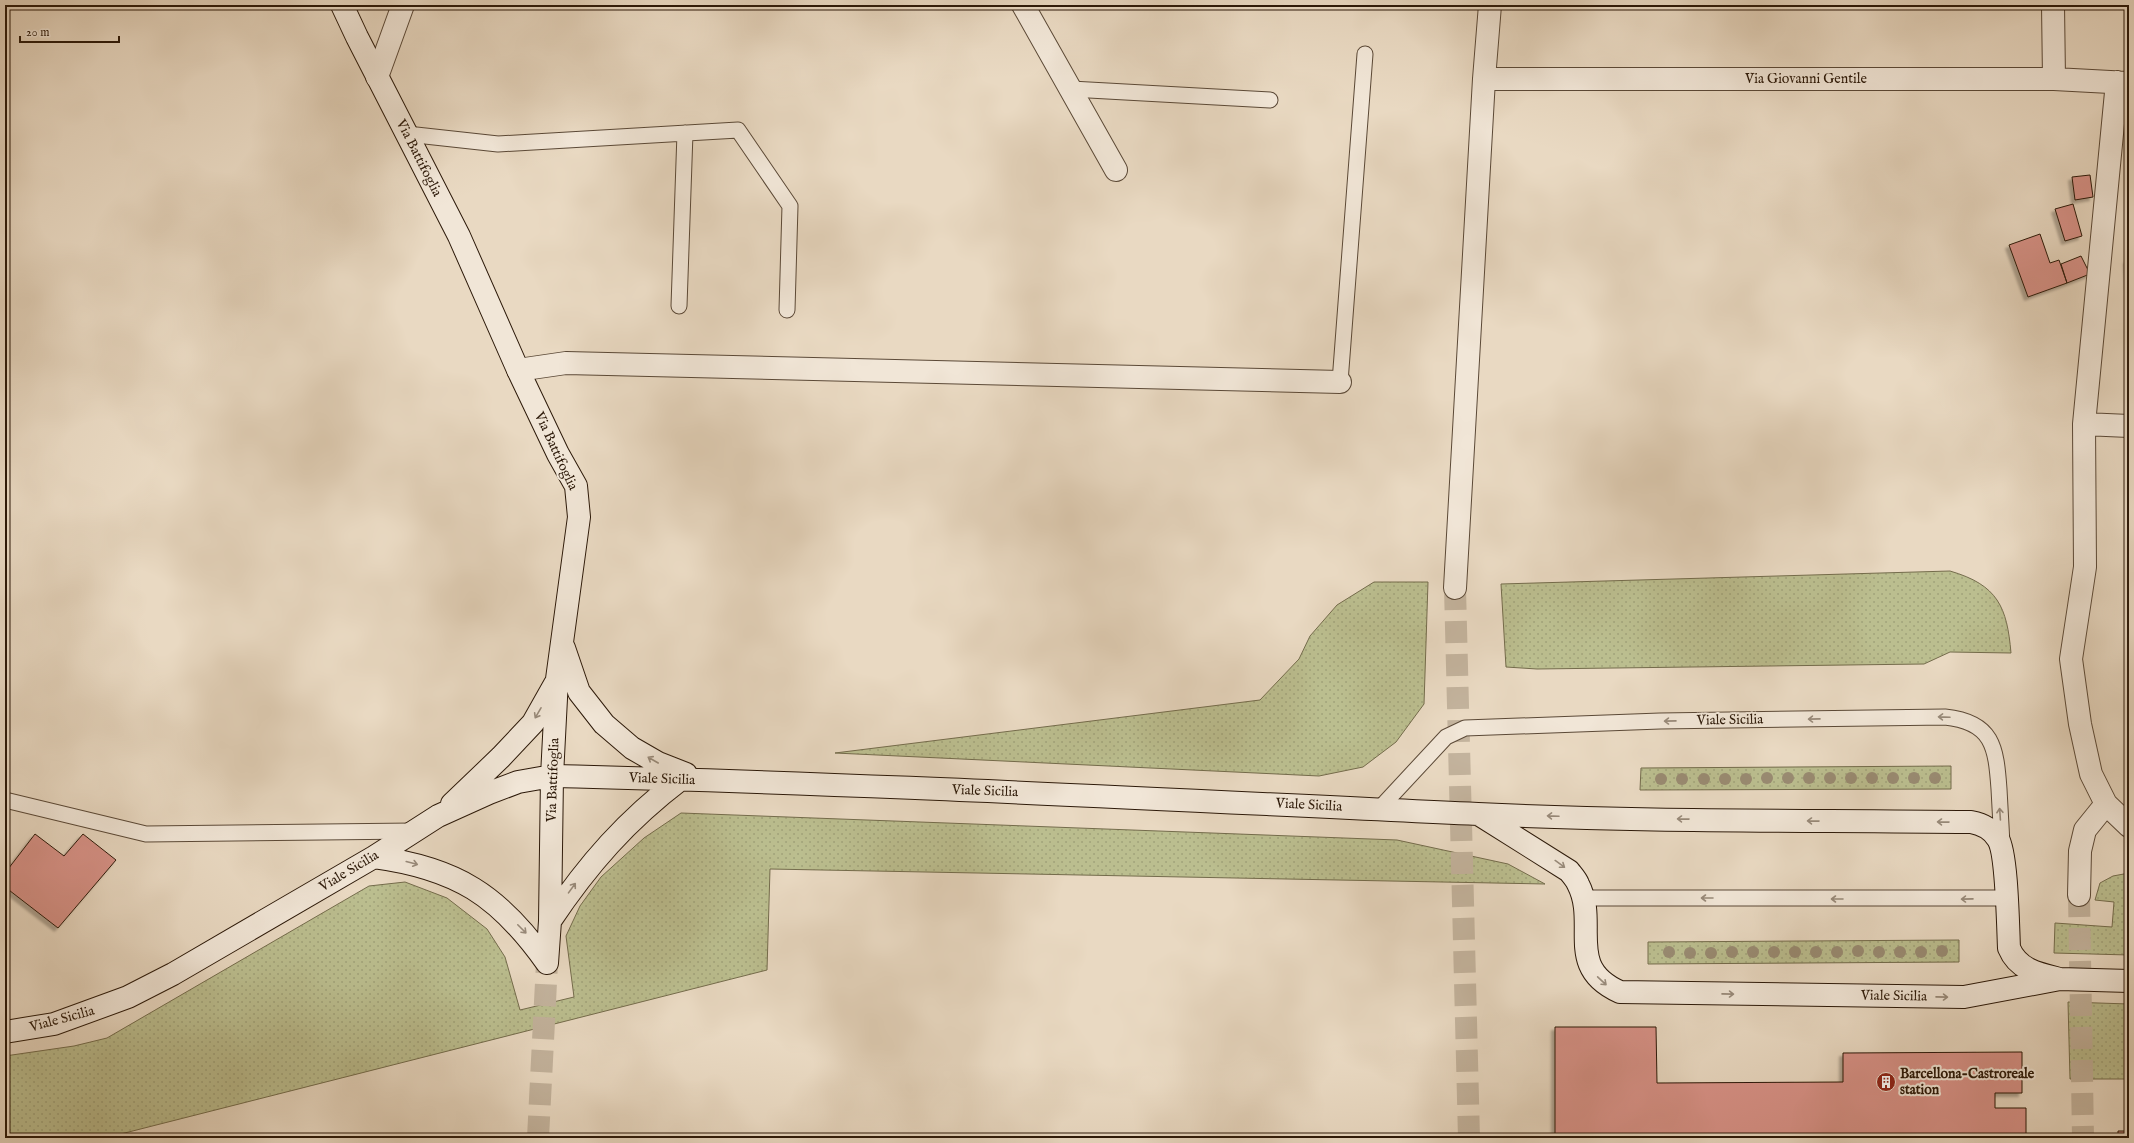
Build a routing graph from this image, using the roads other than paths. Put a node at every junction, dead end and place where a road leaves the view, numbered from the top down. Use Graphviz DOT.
graph roads {
  1 [pos="342,5"];
  2 [pos="404,5"];
  3 [pos="1022,5"];
  4 [pos="1490,5"];
  5 [pos="2053,5"];
  6 [pos="1365,54"];
  7 [pos="377,77"];
  8 [pos="1484,79"];
  9 [pos="2054,79"];
  10 [pos="2123,82"];
  11 [pos="1071,89"];
  12 [pos="1270,100"];
  13 [pos="685,133"];
  14 [pos="407,134"];
  15 [pos="1116,170"];
  16 [pos="679,306"];
  17 [pos="787,310"];
  18 [pos="518,370"];
  19 [pos="1340,382"];
  20 [pos="2084,424"];
  21 [pos="2129,426"];
  22 [pos="1455,588"];
  23 [pos="563,646"];
  24 [pos="557,679"];
  25 [pos="552,776"];
  26 [pos="691,780"];
  27 [pos="5,800"];
  28 [pos="2106,804"];
  29 [pos="1380,808"];
  30 [pos="1479,814"];
  31 [pos="438,816"];
  32 [pos="2129,826"];
  33 [pos="414,831"];
  34 [pos="2003,853"];
  35 [pos="374,857"];
  36 [pos="2079,895"];
  37 [pos="1583,898"];
  38 [pos="2006,898"];
  39 [pos="550,921"];
  40 [pos="2009,948"];
  41 [pos="2060,979"];
  42 [pos="2129,981"];
  43 [pos="1978,994"];
  44 [pos="5,1032"];
  1 -- 7 [label="street, Via Battifoglia"];
  2 -- 7 [label="street"];
  3 -- 11 [label="street"];
  4 -- 8 [label="street"];
  5 -- 9 [label="street"];
  6 -- 19 [label="lane"];
  7 -- 14 [label="street, Via Battifoglia"];
  8 -- 9 [label="street, Via Giovanni Gentile"];
  8 -- 22 [label="street"];
  9 -- 10 [label="street, Via Giovanni Gentile"];
  10 -- 20 [label="street"];
  11 -- 12 [label="lane"];
  11 -- 15 [label="street"];
  13 -- 14 [label="lane"];
  13 -- 16 [label="lane"];
  13 -- 17 [label="lane"];
  14 -- 18 [label="street, Via Battifoglia"];
  18 -- 19 [label="street"];
  18 -- 23 [label="street, Via Battifoglia"];
  20 -- 21 [label="street"];
  20 -- 28 [label="street"];
  23 -- 24 [label="street, Via Battifoglia"];
  26 -- 23 [label="street, one-way"];
  24 -- 25 [label="street, Via Battifoglia"];
  24 -- 31 [label="street, one-way"];
  25 -- 26 [label="street, Viale Sicilia"];
  25 -- 31 [label="street, Viale Sicilia"];
  25 -- 39 [label="street, Via Battifoglia"];
  26 -- 29 [label="street, Viale Sicilia"];
  39 -- 26 [label="street, one-way"];
  27 -- 33 [label="lane"];
  28 -- 32 [label="street"];
  28 -- 36 [label="street"];
  29 -- 30 [label="street, Viale Sicilia"];
  34 -- 29 [label="lane, Viale Sicilia, one-way"];
  34 -- 30 [label="street, Viale Sicilia, one-way"];
  30 -- 37 [label="street, Viale Sicilia, one-way"];
  31 -- 33 [label="street, Viale Sicilia"];
  33 -- 35 [label="street, Viale Sicilia"];
  34 -- 38 [label="street, Viale Sicilia"];
  35 -- 39 [label="street, Via Battifoglia, one-way"];
  35 -- 44 [label="street, Viale Sicilia"];
  38 -- 37 [label="lane, one-way"];
  37 -- 43 [label="street, Viale Sicilia, one-way"];
  38 -- 40 [label="street, Viale Sicilia"];
  40 -- 41 [label="street, Viale Sicilia"];
  40 -- 43 [label="street"];
  41 -- 42 [label="street, Viale Sicilia"];
  41 -- 43 [label="street, Viale Sicilia"];
}
